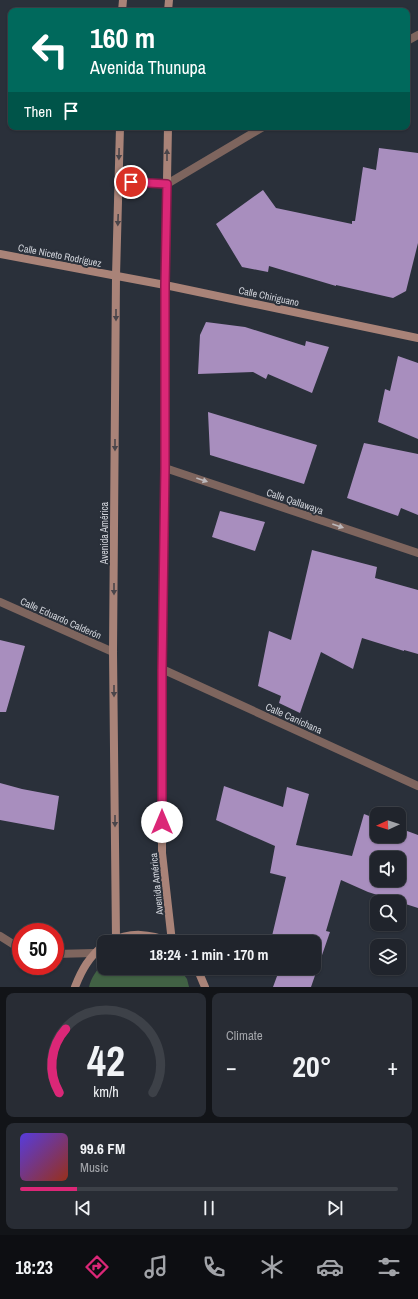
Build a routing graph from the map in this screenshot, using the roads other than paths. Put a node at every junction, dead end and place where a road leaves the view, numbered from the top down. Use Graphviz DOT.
graph roads {
  1 [pos="120,130"];
  2 [pos="168,130"];
  3 [pos="257,130"];
  4 [pos="119,181"];
  5 [pos="167,184"];
  6 [pos="0,254"];
  7 [pos="116,276"];
  8 [pos="165,285"];
  9 [pos="418,338"];
  10 [pos="165,468"];
  11 [pos="418,553"];
  12 [pos="0,602"];
  13 [pos="114,652"];
  14 [pos="162,670"];
  15 [pos="418,786"];
  16 [pos="113,935"];
  17 [pos="171,935"];
  18 [pos="0,936"];
  19 [pos="12,943"];
  20 [pos="97,951"];
  21 [pos="94,953"];
  22 [pos="64,954"];
  23 [pos="201,975"];
  24 [pos="76,987"];
  25 [pos="205,987"];
  1 -- 4 [label="main road, Avenida América, one-way"];
  5 -- 2 [label="main road, Avenida América, one-way"];
  3 -- 5 [label="street"];
  4 -- 5 [label="street"];
  4 -- 7 [label="main road, Avenida América, one-way"];
  5 -- 8 [label="main road, Avenida América"];
  6 -- 7 [label="main road, Calle Niceto Rodríguez"];
  7 -- 8 [label="main road, Calle Chiriguano"];
  7 -- 13 [label="main road, Avenida América, one-way"];
  8 -- 9 [label="main road, Calle Chiriguano"];
  8 -- 10 [label="main road, Avenida América"];
  10 -- 11 [label="street, Calle Qallawaya, one-way"];
  10 -- 14 [label="main road, Avenida América"];
  12 -- 13 [label="street, Calle Eduardo Calderón"];
  13 -- 16 [label="main road, Avenida América, one-way"];
  14 -- 15 [label="street, Calle Canichana"];
  14 -- 17 [label="main road, Avenida América"];
  18 -- 19 [label="street"];
  20 -- 21 [label="main road"];
  21 -- 22 [label="street"];
  21 -- 24 [label="main road"];
  23 -- 25 [label="main road"];
}
